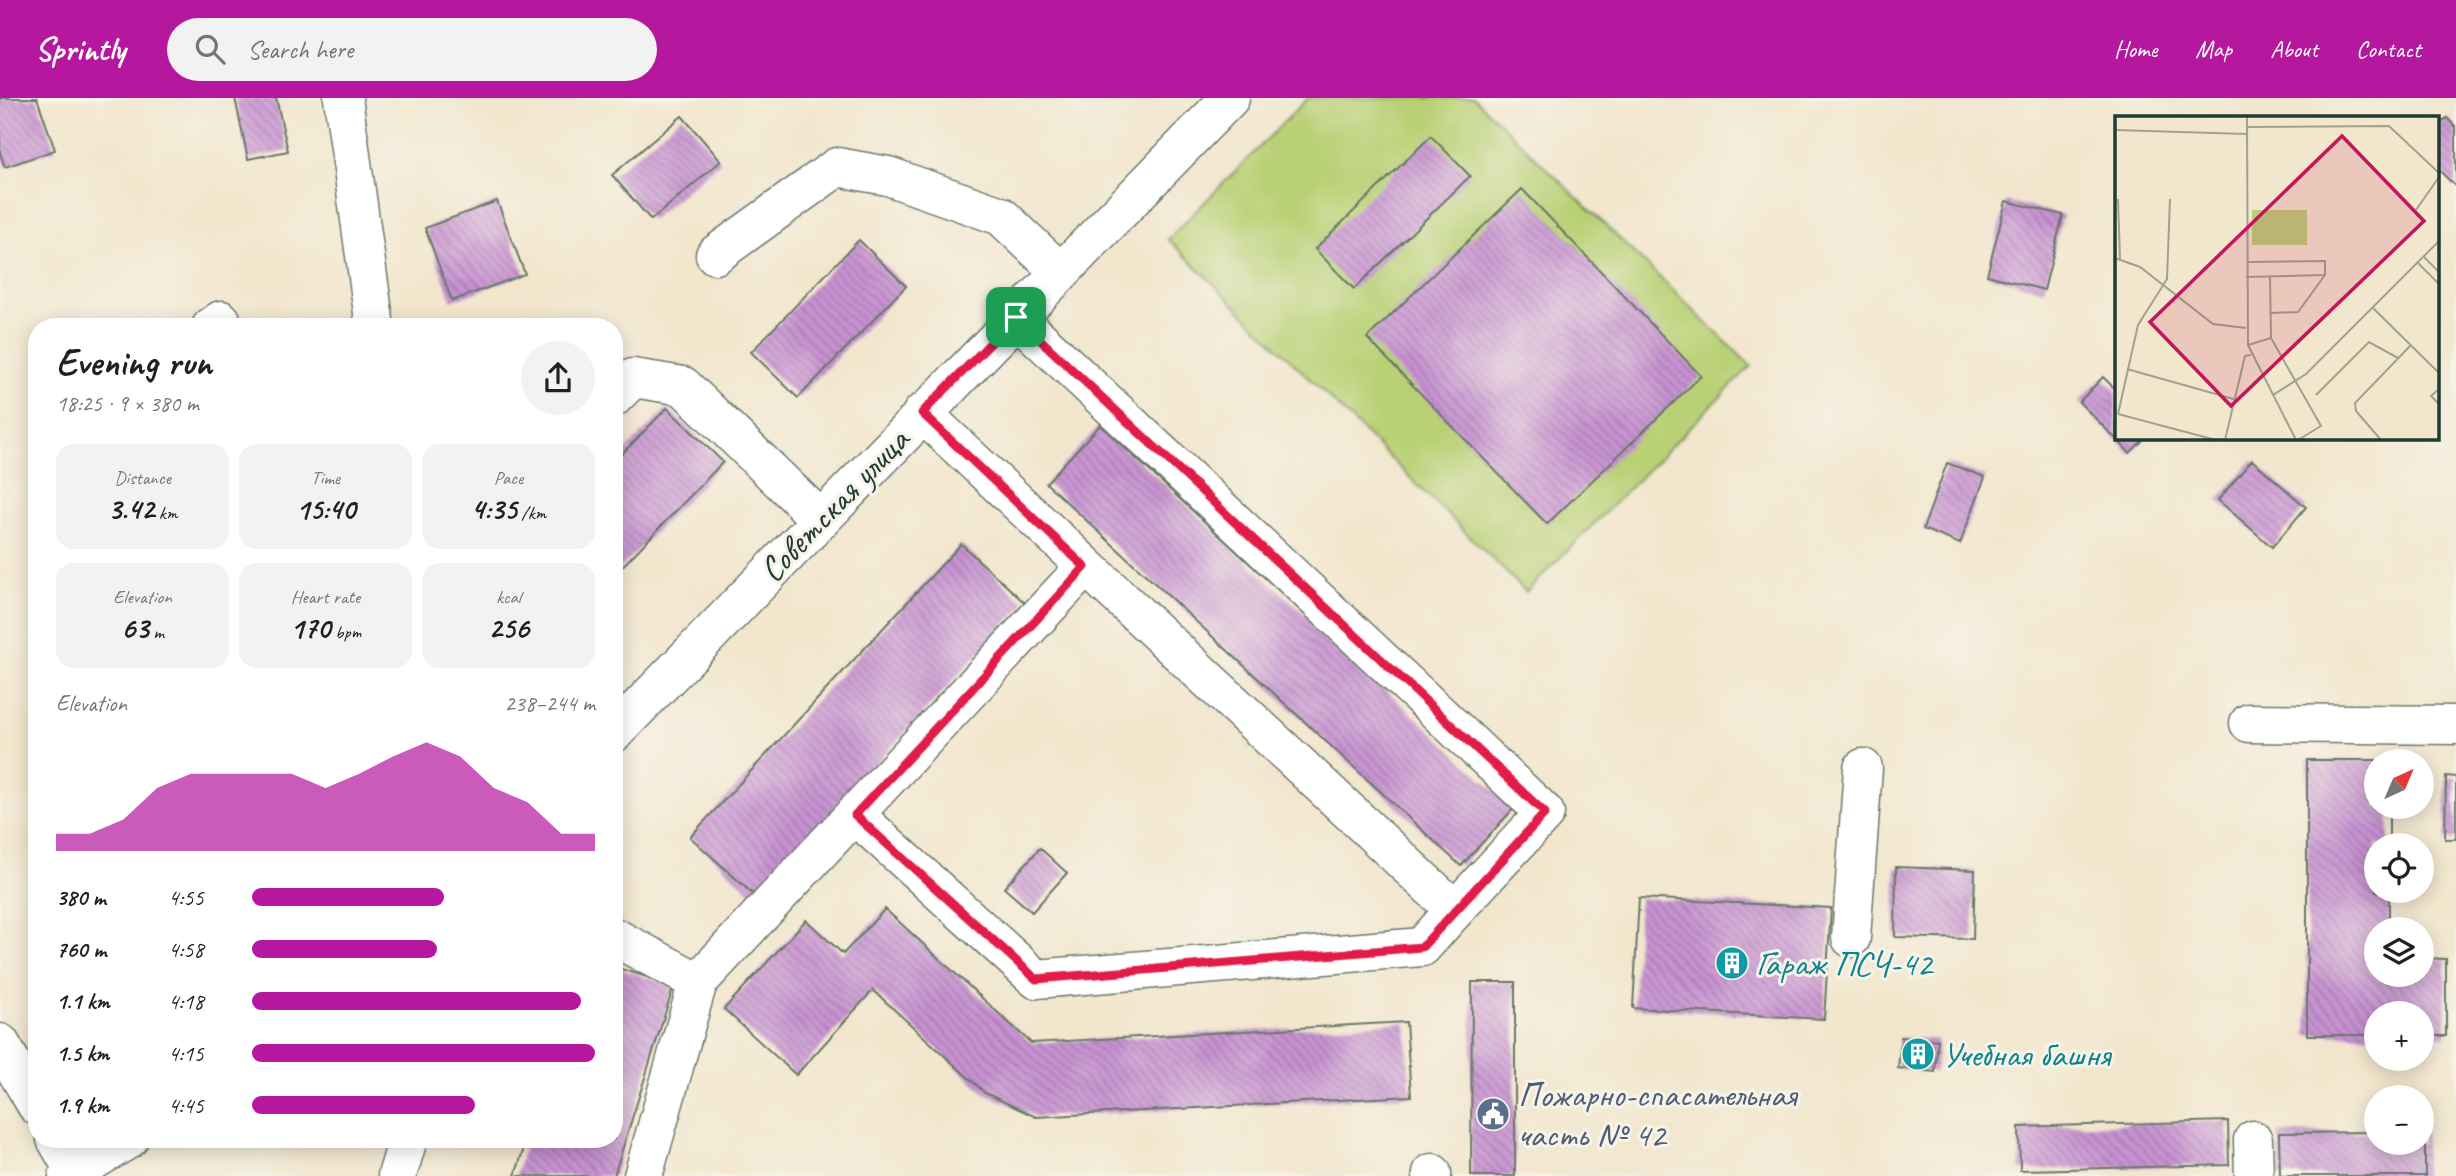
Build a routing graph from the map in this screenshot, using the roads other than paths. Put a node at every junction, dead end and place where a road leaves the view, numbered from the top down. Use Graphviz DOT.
graph roads {
  1 [pos="343,98"];
  2 [pos="1230,98"];
  3 [pos="715,255"];
  4 [pos="1060,272"];
  5 [pos="1016,317"];
  6 [pos="374,318"];
  7 [pos="623,388"];
  8 [pos="922,413"];
  9 [pos="821,519"];
  10 [pos="1085,567"];
  11 [pos="2249,723"];
  12 [pos="623,724"];
  13 [pos="2456,724"];
  14 [pos="1863,768"];
  15 [pos="855,815"];
  16 [pos="1455,910"];
  17 [pos="1852,938"];
  18 [pos="623,942"];
  19 [pos="698,982"];
  20 [pos="0,1044"];
  21 [pos="28,1091"];
  22 [pos="60,1148"];
  23 [pos="114,1148"];
  24 [pos="405,1148"];
  25 [pos="72,1174"];
  26 [pos="397,1176"];
  27 [pos="643,1176"];
  1 -- 6 [label="street"];
  2 -- 4 [label="street, Советская улица"];
  3 -- 4 [label="street"];
  4 -- 5 [label="street, Советская улица"];
  5 -- 8 [label="street, Советская улица"];
  5 -- 16 [label="street"];
  7 -- 9 [label="street"];
  8 -- 9 [label="street, Советская улица"];
  8 -- 10 [label="street"];
  9 -- 12 [label="street, Советская улица"];
  10 -- 15 [label="street"];
  10 -- 16 [label="street"];
  11 -- 13 [label="street"];
  14 -- 17 [label="street"];
  15 -- 16 [label="street"];
  15 -- 19 [label="street"];
  18 -- 19 [label="street"];
  19 -- 27 [label="street"];
  20 -- 21 [label="street"];
  22 -- 25 [label="street"];
  23 -- 25 [label="street"];
  24 -- 26 [label="street"];
}
